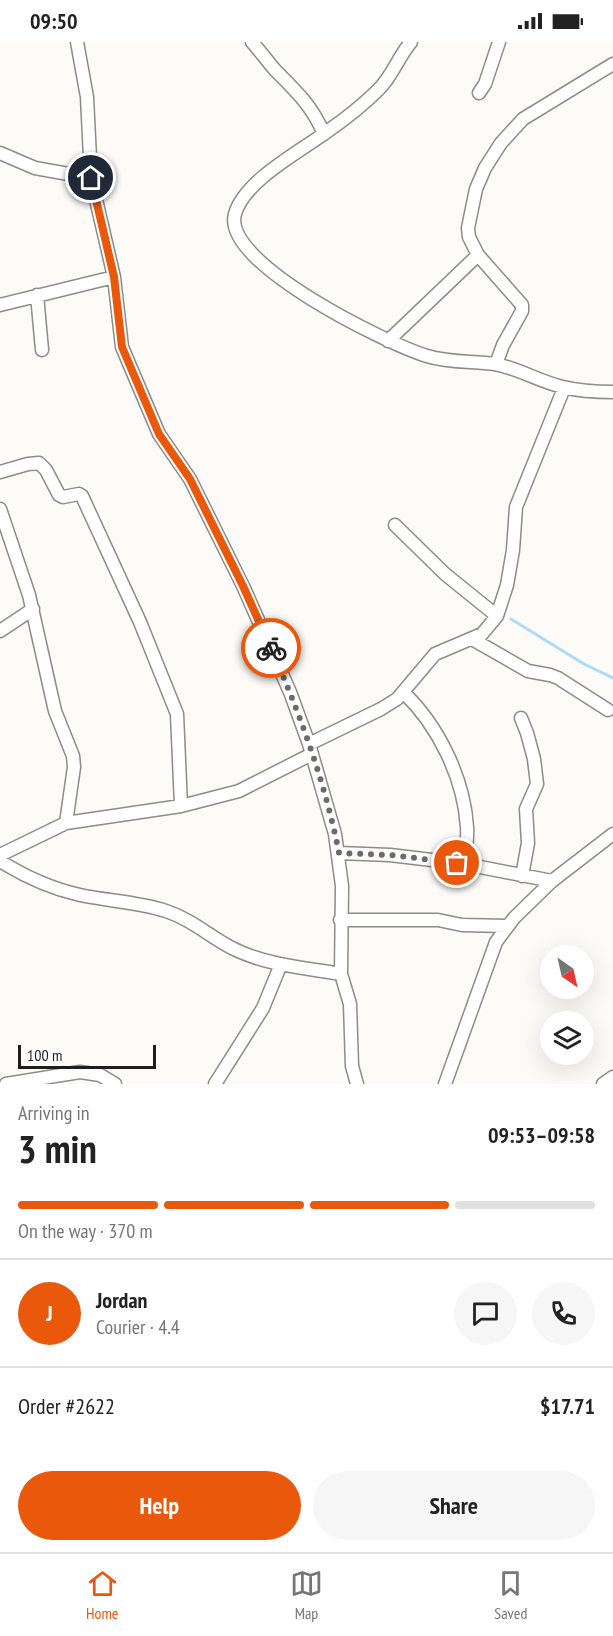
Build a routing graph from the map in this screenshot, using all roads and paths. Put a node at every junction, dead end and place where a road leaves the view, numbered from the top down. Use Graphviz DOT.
graph roads {
  1 [pos="76,42"];
  2 [pos="252,42"];
  3 [pos="411,42"];
  4 [pos="500,42"];
  5 [pos="613,64"];
  6 [pos="479,93"];
  7 [pos="324,134"];
  8 [pos="0,153"];
  9 [pos="91,178"];
  10 [pos="478,255"];
  11 [pos="114,277"];
  12 [pos="37,295"];
  13 [pos="0,305"];
  14 [pos="388,340"];
  15 [pos="42,350"];
  16 [pos="496,364"];
  17 [pos="564,388"];
  18 [pos="613,392"];
  19 [pos="0,472"];
  20 [pos="0,509"];
  21 [pos="395,525"];
  22 [pos="33,609"];
  23 [pos="497,616"];
  24 [pos="0,631"];
  25 [pos="472,639"];
  26 [pos="404,692"];
  27 [pos="608,710"];
  28 [pos="521,718"];
  29 [pos="310,749"];
  30 [pos="181,806"];
  31 [pos="66,823"];
  32 [pos="613,834"];
  33 [pos="339,853"];
  34 [pos="1,864"];
  35 [pos="465,864"];
  36 [pos="522,876"];
  37 [pos="552,881"];
  38 [pos="340,920"];
  39 [pos="507,926"];
  40 [pos="281,964"];
  41 [pos="341,974"];
  42 [pos="613,1077"];
  43 [pos="6,1084"];
  44 [pos="115,1084"];
  45 [pos="215,1084"];
  46 [pos="357,1084"];
  47 [pos="445,1084"];
  48 [pos="603,1084"];
  1 -- 9 [label="street"];
  2 -- 7 [label="street"];
  3 -- 7 [label="street"];
  4 -- 6 [label="street"];
  5 -- 10 [label="street"];
  7 -- 14 [label="street"];
  8 -- 9 [label="street"];
  9 -- 11 [label="street"];
  10 -- 14 [label="street"];
  10 -- 16 [label="street"];
  11 -- 12 [label="street"];
  11 -- 29 [label="street"];
  12 -- 13 [label="street"];
  12 -- 15 [label="street"];
  14 -- 16 [label="street"];
  16 -- 17 [label="street"];
  17 -- 18 [label="street"];
  17 -- 23 [label="street"];
  19 -- 30 [label="street"];
  20 -- 22 [label="street"];
  21 -- 23 [label="street"];
  22 -- 24 [label="street"];
  22 -- 31 [label="street"];
  23 -- 25 [label="street"];
  25 -- 26 [label="street"];
  25 -- 27 [label="street"];
  26 -- 29 [label="street"];
  26 -- 35 [label="street"];
  28 -- 36 [label="street"];
  29 -- 30 [label="street"];
  29 -- 33 [label="street"];
  30 -- 31 [label="street"];
  31 -- 34 [label="street"];
  32 -- 37 [label="street"];
  33 -- 35 [label="street"];
  33 -- 38 [label="street"];
  34 -- 40 [label="street"];
  35 -- 36 [label="street"];
  36 -- 37 [label="street"];
  37 -- 39 [label="street"];
  38 -- 39 [label="street"];
  38 -- 41 [label="street"];
  39 -- 47 [label="street"];
  40 -- 41 [label="street"];
  40 -- 45 [label="street"];
  41 -- 46 [label="street"];
  42 -- 48 [label="street"];
  43 -- 44 [label="street"];
}
